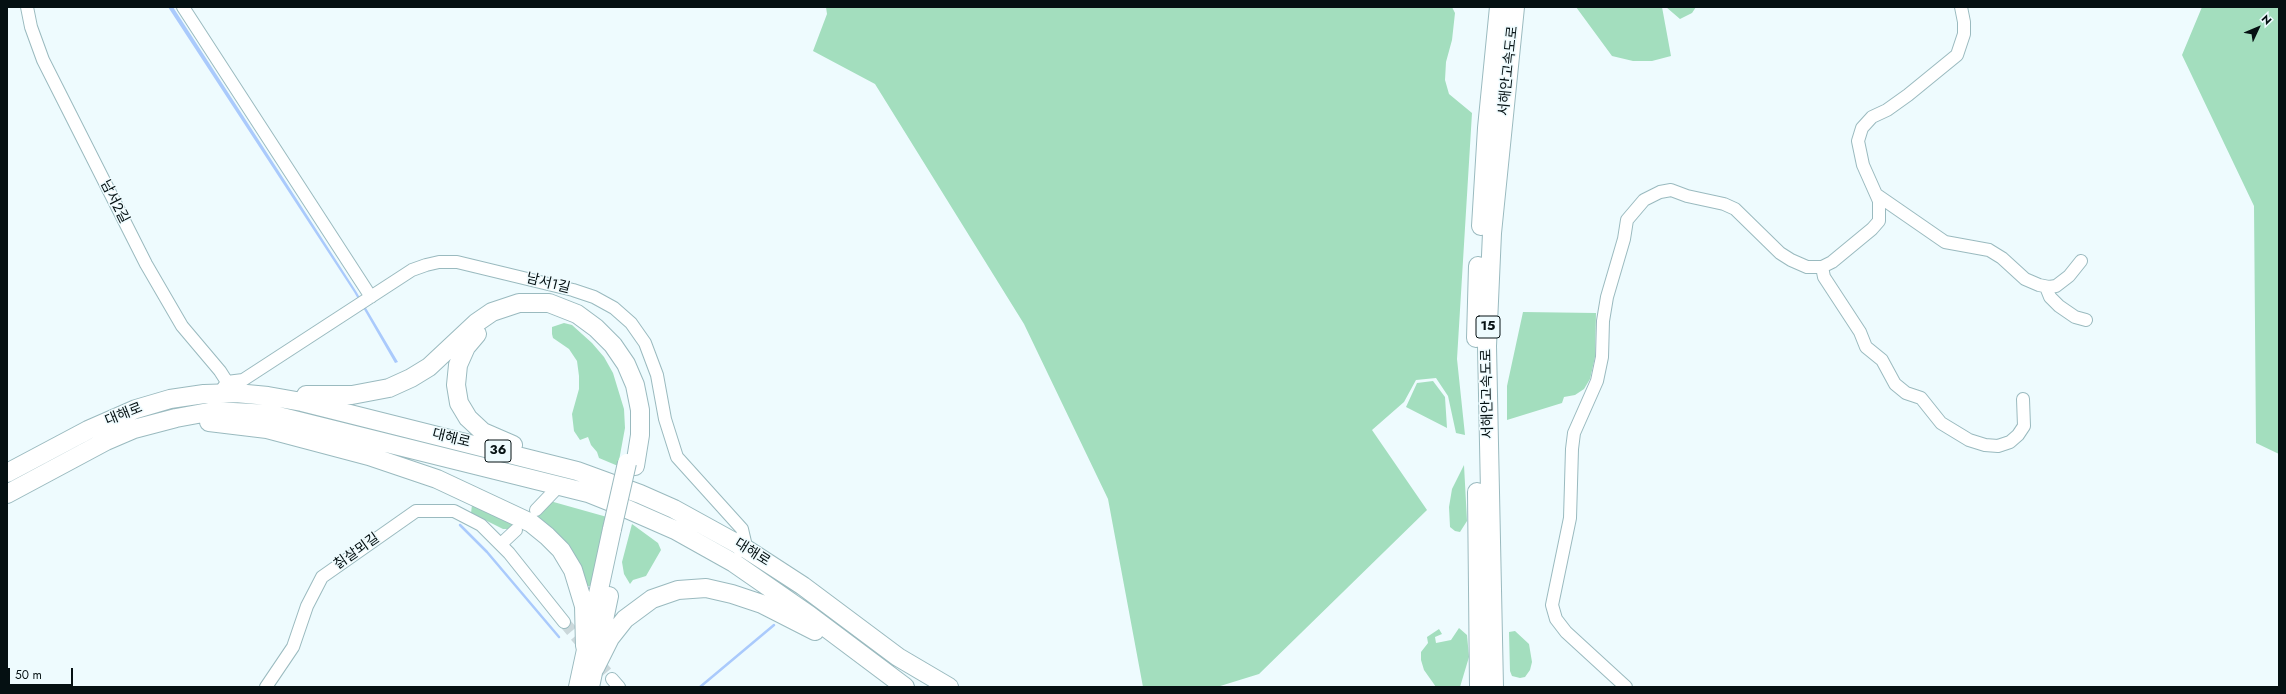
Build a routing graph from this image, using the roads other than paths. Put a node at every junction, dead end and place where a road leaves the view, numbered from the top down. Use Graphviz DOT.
graph roads {
  1 [pos="27,7"];
  2 [pos="183,7"];
  3 [pos="1499,7"];
  4 [pos="1515,7"];
  5 [pos="1960,7"];
  6 [pos="1877,195"];
  7 [pos="2081,261"];
  8 [pos="1822,267"];
  9 [pos="2046,287"];
  10 [pos="369,298"];
  11 [pos="2086,320"];
  12 [pos="223,388"];
  13 [pos="255,395"];
  14 [pos="2023,399"];
  15 [pos="150,425"];
  16 [pos="631,465"];
  17 [pos="577,470"];
  18 [pos="7,473"];
  19 [pos="559,486"];
  20 [pos="7,494"];
  21 [pos="536,510"];
  22 [pos="516,530"];
  23 [pos="617,530"];
  24 [pos="501,544"];
  25 [pos="743,547"];
  26 [pos="734,563"];
  27 [pos="564,622"];
  28 [pos="585,646"];
  29 [pos="1485,647"];
  30 [pos="595,668"];
  31 [pos="881,670"];
  32 [pos="266,687"];
  33 [pos="578,687"];
  34 [pos="590,687"];
  35 [pos="905,687"];
  36 [pos="949,687"];
  37 [pos="1479,687"];
  38 [pos="1494,687"];
  39 [pos="1626,687"];
  1 -- 12 [label="street, 남서2길"];
  2 -- 10 [label="street"];
  3 -- 29 [label="highway, 서해안고속도로 / 15"];
  4 -- 29 [label="highway, 서해안고속도로 / 15"];
  5 -- 6 [label="street"];
  6 -- 8 [label="street"];
  6 -- 9 [label="street"];
  7 -- 9 [label="street"];
  8 -- 14 [label="street"];
  8 -- 39 [label="street"];
  9 -- 11 [label="street"];
  10 -- 12 [label="street, 남서1길"];
  10 -- 25 [label="street, 남서1길"];
  12 -- 13 [label="highway, 대해로 / 36"];
  12 -- 18 [label="highway, 대해로 / 36"];
  13 -- 16 [label="highway"];
  13 -- 17 [label="highway, 대해로 / 36"];
  15 -- 19 [label="highway, 대해로 / 36"];
  15 -- 20 [label="highway, 대해로 / 36"];
  15 -- 28 [label="highway"];
  16 -- 17 [label="highway"];
  16 -- 23 [label="highway, bridge"];
  17 -- 25 [label="highway, 대해로 / 36"];
  19 -- 21 [label="street"];
  19 -- 26 [label="highway, 대해로 / 36"];
  22 -- 24 [label="street"];
  23 -- 28 [label="highway"];
  23 -- 30 [label="highway"];
  24 -- 27 [label="street, 칡살뫼길"];
  24 -- 32 [label="street, 칡살뫼길"];
  25 -- 26 [label="street"];
  25 -- 36 [label="highway, 대해로 / 36"];
  26 -- 31 [label="highway, 대해로 / 36"];
  28 -- 33 [label="highway"];
  29 -- 37 [label="highway, 서해안고속도로 / 15"];
  29 -- 38 [label="highway, 서해안고속도로 / 15"];
  30 -- 31 [label="highway"];
  30 -- 34 [label="highway"];
  31 -- 35 [label="highway, 대해로 / 36"];
}
